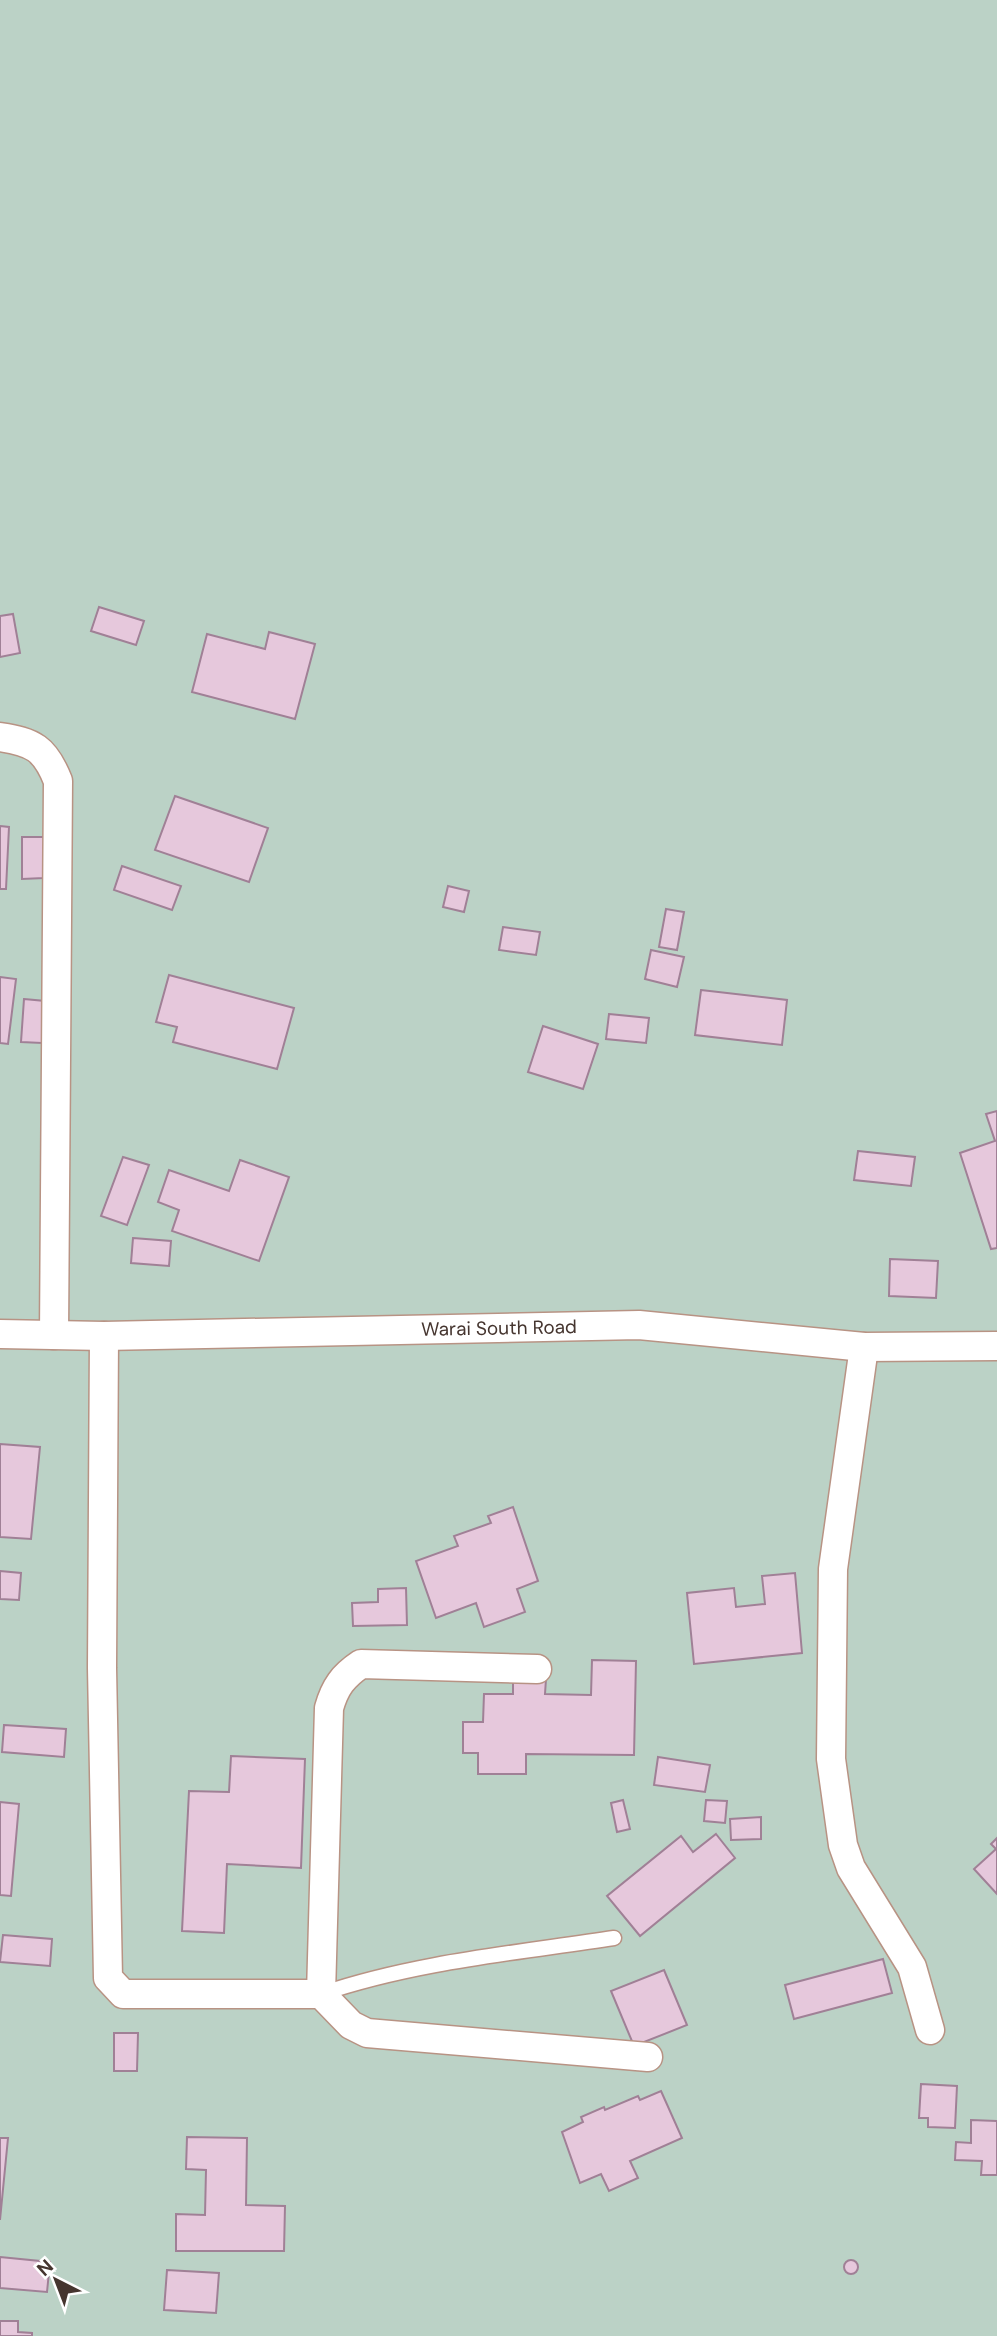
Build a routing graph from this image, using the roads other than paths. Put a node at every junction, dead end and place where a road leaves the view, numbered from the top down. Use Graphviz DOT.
graph roads {
  1 [pos="0,737"];
  2 [pos="0,1334"];
  3 [pos="54,1335"];
  4 [pos="104,1336"];
  5 [pos="997,1346"];
  6 [pos="864,1347"];
  7 [pos="537,1669"];
  8 [pos="614,1938"];
  9 [pos="321,1994"];
  10 [pos="930,2030"];
  11 [pos="648,2057"];
  1 -- 3 [label="street"];
  2 -- 3 [label="street, Warai South Road"];
  3 -- 4 [label="street, Warai South Road"];
  4 -- 6 [label="street, Warai South Road"];
  4 -- 9 [label="street"];
  5 -- 6 [label="street, Warai South Road"];
  6 -- 10 [label="street"];
  7 -- 9 [label="street"];
  8 -- 9 [label="lane"];
  9 -- 11 [label="street"];
}
